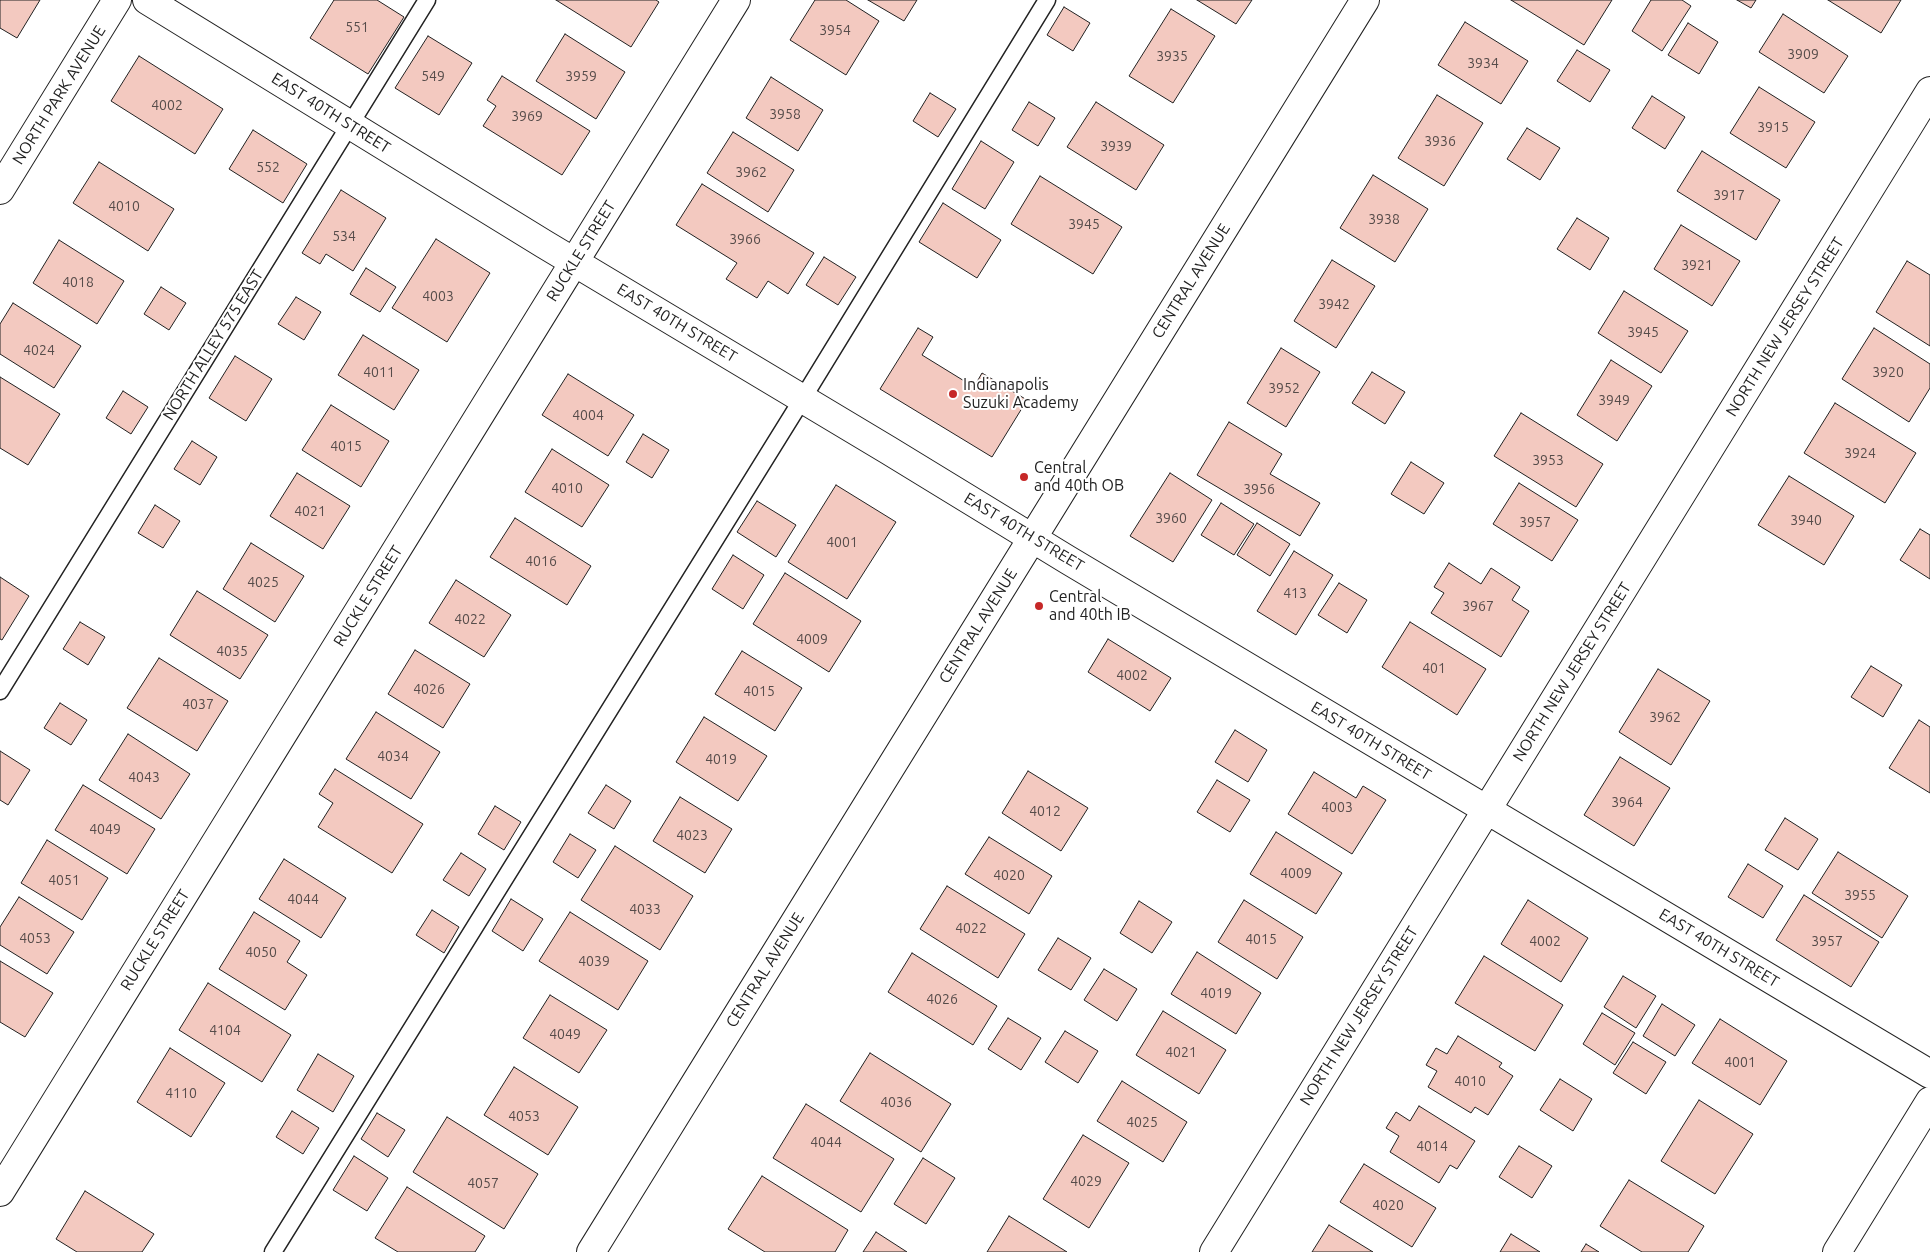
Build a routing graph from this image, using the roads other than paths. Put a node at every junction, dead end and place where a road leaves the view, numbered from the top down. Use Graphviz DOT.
graph roads {
  1 [pos="117,0"];
  2 [pos="146,0"];
  3 [pos="427,0"];
  4 [pos="736,0"];
  5 [pos="1047,0"];
  6 [pos="1365,0"];
  7 [pos="1930,91"];
  8 [pos="350,125"];
  9 [pos="0,190"];
  10 [pos="574,262"];
  11 [pos="803,398"];
  12 [pos="1032,538"];
  13 [pos="0,691"];
  14 [pos="1487,810"];
  15 [pos="1930,1074"];
  16 [pos="1930,1101"];
  17 [pos="0,1192"];
  18 [pos="273,1252"];
  19 [pos="591,1252"];
  20 [pos="1214,1252"];
  21 [pos="1837,1252"];
  1 -- 9 [label="street, NORTH PARK AVENUE"];
  2 -- 8 [label="street, EAST 40TH STREET"];
  3 -- 8 [label="lane, NORTH ALLEY 575 EAST"];
  4 -- 10 [label="street, RUCKLE STREET"];
  5 -- 11 [label="lane"];
  6 -- 12 [label="street, CENTRAL AVENUE"];
  7 -- 14 [label="street, NORTH NEW JERSEY STREET"];
  8 -- 10 [label="street, EAST 40TH STREET"];
  8 -- 13 [label="lane, NORTH ALLEY 575 EAST"];
  10 -- 11 [label="street, EAST 40TH STREET"];
  10 -- 17 [label="street, RUCKLE STREET"];
  11 -- 12 [label="street, EAST 40TH STREET"];
  11 -- 18 [label="lane"];
  12 -- 14 [label="street, EAST 40TH STREET"];
  12 -- 19 [label="street, CENTRAL AVENUE"];
  14 -- 15 [label="street, EAST 40TH STREET"];
  14 -- 20 [label="street, NORTH NEW JERSEY STREET"];
  16 -- 21 [label="street"];
}
